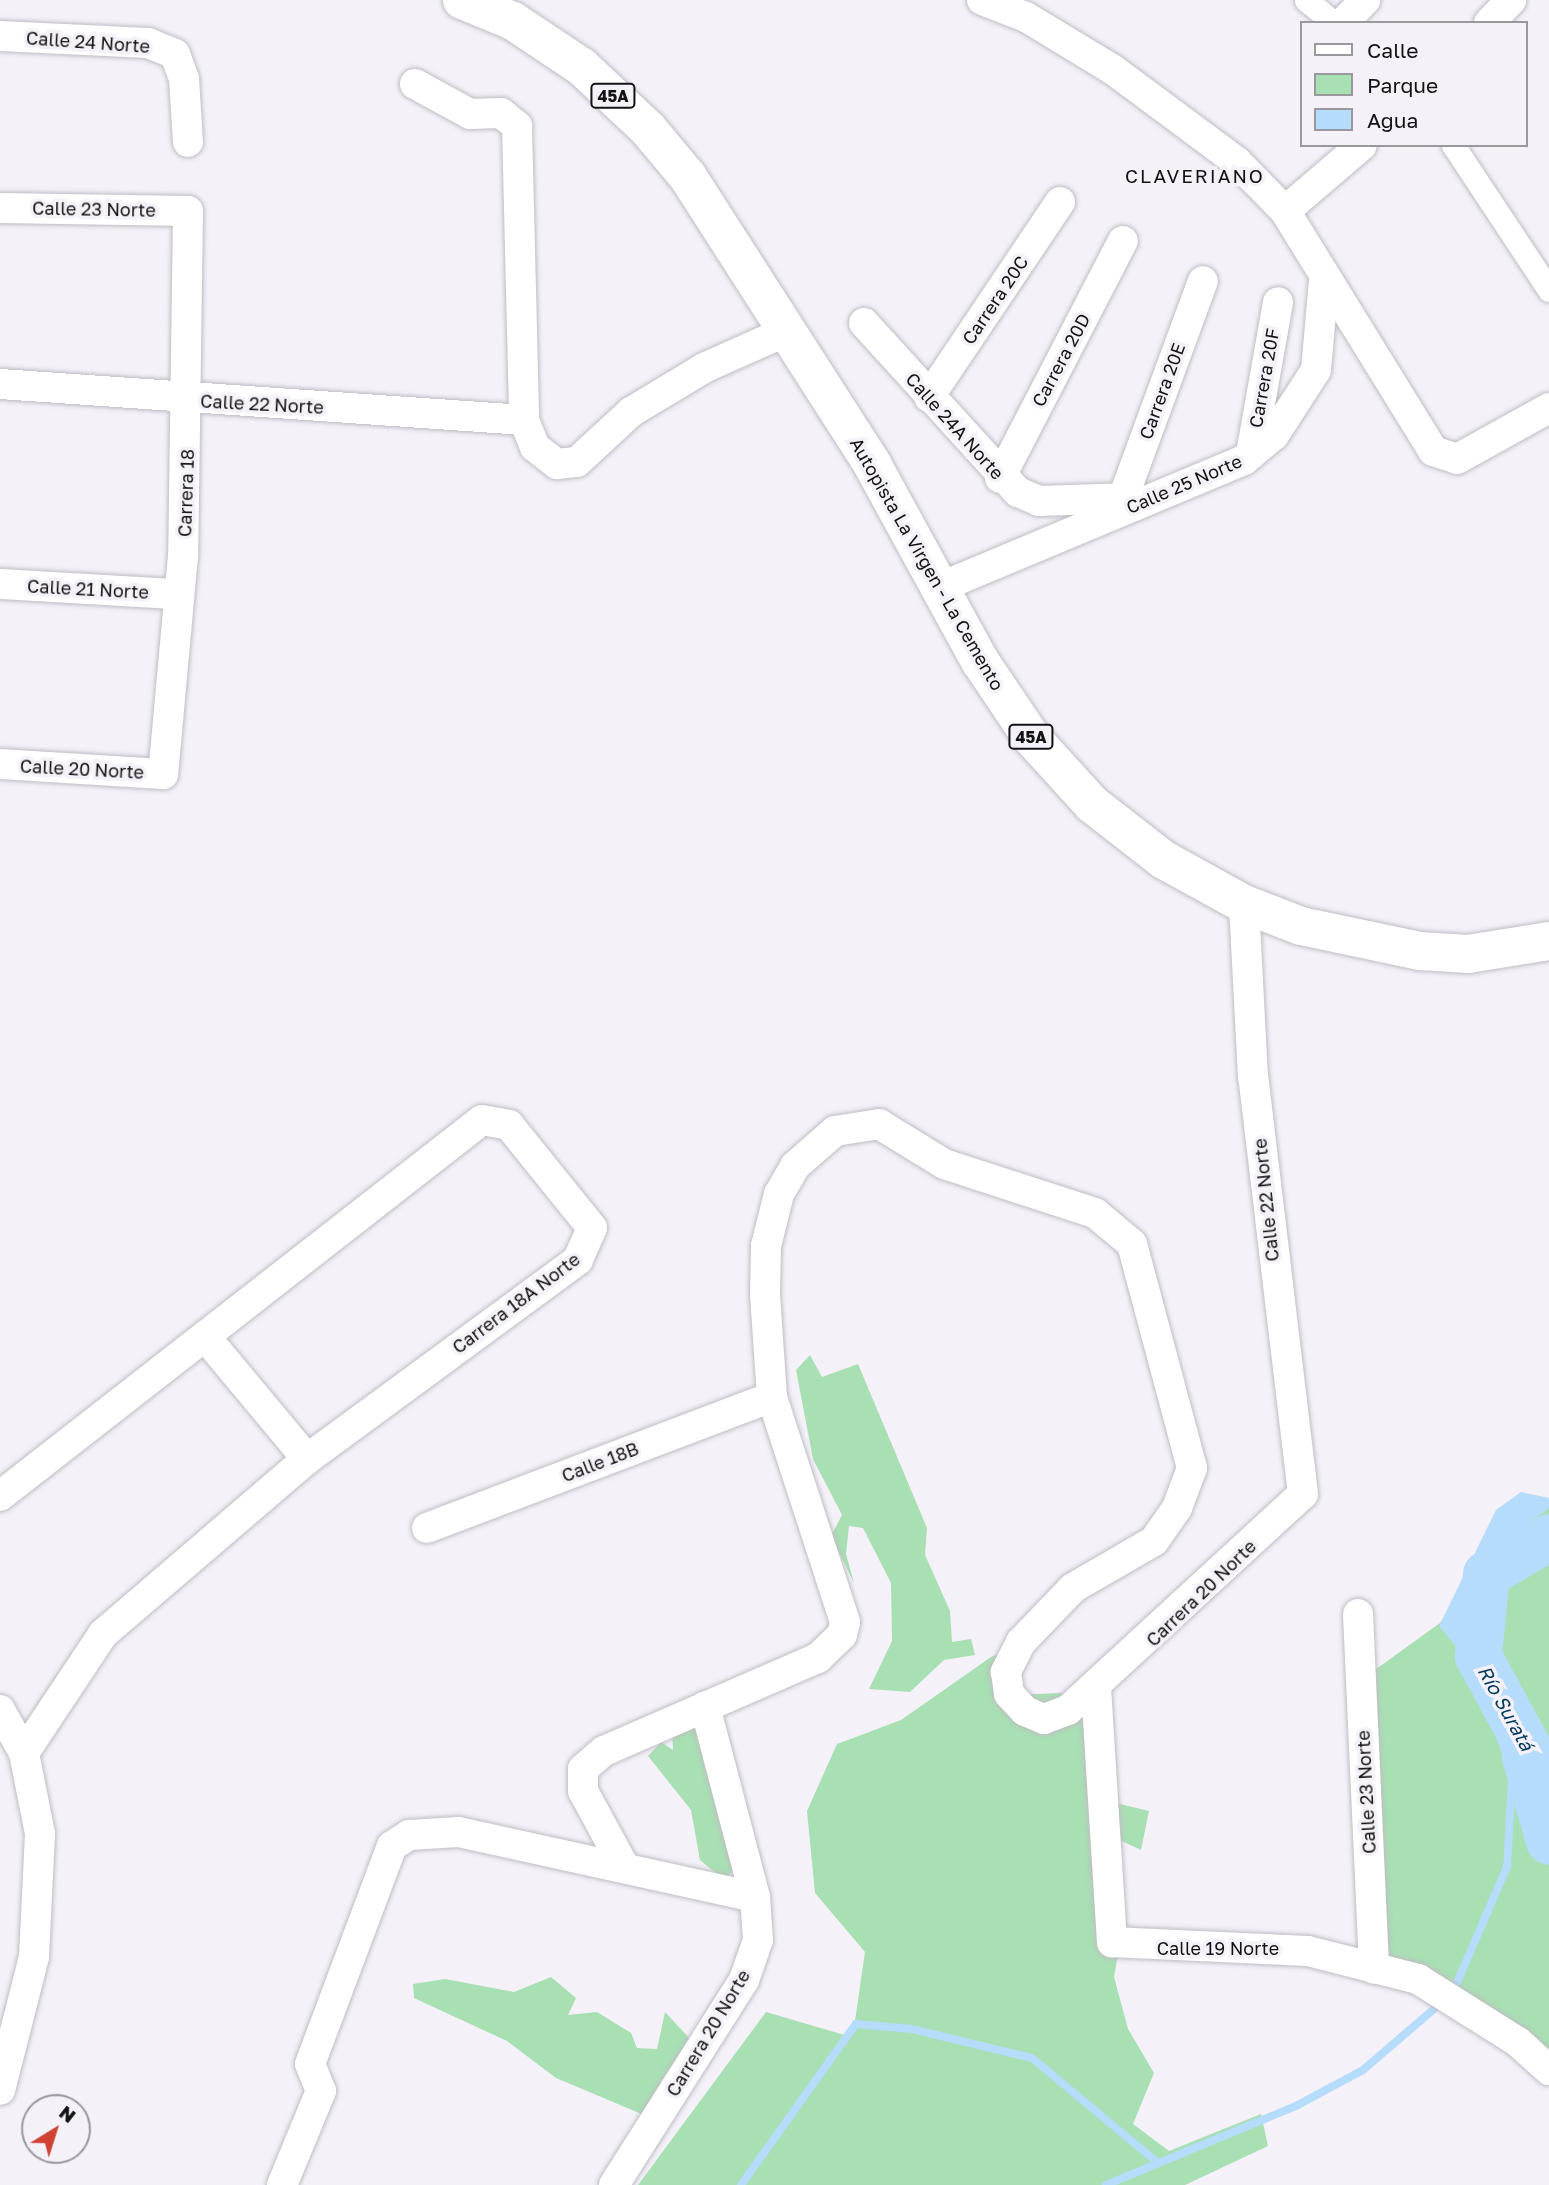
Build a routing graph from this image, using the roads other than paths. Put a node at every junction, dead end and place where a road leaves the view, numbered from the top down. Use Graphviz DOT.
graph roads {
  1 [pos="462,0"];
  2 [pos="982,0"];
  3 [pos="1306,0"];
  4 [pos="1365,0"];
  5 [pos="1511,0"];
  6 [pos="1028,8"];
  7 [pos="1332,21"];
  8 [pos="1345,21"];
  9 [pos="1491,21"];
  10 [pos="0,36"];
  11 [pos="415,84"];
  12 [pos="188,142"];
  13 [pos="1360,147"];
  14 [pos="1454,147"];
  15 [pos="1060,202"];
  16 [pos="0,208"];
  17 [pos="188,211"];
  18 [pos="1285,211"];
  19 [pos="1123,242"];
  20 [pos="1324,280"];
  21 [pos="1203,281"];
  22 [pos="1549,290"];
  23 [pos="1278,302"];
  24 [pos="864,323"];
  25 [pos="787,331"];
  26 [pos="0,384"];
  27 [pos="929,397"];
  28 [pos="184,400"];
  29 [pos="1549,408"];
  30 [pos="524,420"];
  31 [pos="1251,454"];
  32 [pos="1000,478"];
  33 [pos="1185,483"];
  34 [pos="1122,500"];
  35 [pos="0,584"];
  36 [pos="943,586"];
  37 [pos="176,594"];
  38 [pos="0,764"];
  39 [pos="163,774"];
  40 [pos="1244,904"];
  41 [pos="1549,941"];
  42 [pos="208,1340"];
  43 [pos="772,1397"];
  44 [pos="307,1459"];
  45 [pos="1303,1494"];
  46 [pos="0,1496"];
  47 [pos="427,1528"];
  48 [pos="1359,1614"];
  49 [pos="1096,1688"];
  50 [pos="705,1706"];
  51 [pos="0,1710"];
  52 [pos="24,1753"];
  53 [pos="622,1863"];
  54 [pos="755,1898"];
  55 [pos="1374,1969"];
  56 [pos="1549,2070"];
  57 [pos="0,2090"];
  58 [pos="282,2185"];
  59 [pos="614,2185"];
  1 -- 25 [label="main road, Autopista La Virgen - La Cemento / 45A"];
  2 -- 6 [label="street"];
  3 -- 7 [label="street"];
  4 -- 8 [label="street"];
  5 -- 9 [label="street"];
  6 -- 18 [label="street"];
  10 -- 12 [label="street, Calle 24 Norte"];
  11 -- 30 [label="street"];
  13 -- 18 [label="street"];
  14 -- 22 [label="street"];
  15 -- 27 [label="street, Carrera 20C"];
  16 -- 17 [label="street, Calle 23 Norte"];
  17 -- 28 [label="street, Carrera 18"];
  18 -- 20 [label="street"];
  19 -- 32 [label="street, Carrera 20D"];
  20 -- 29 [label="street"];
  20 -- 31 [label="street, Calle 25 Norte"];
  21 -- 34 [label="street, Carrera 20E"];
  23 -- 31 [label="street, Carrera 20F"];
  24 -- 27 [label="street, Calle 24A Norte"];
  25 -- 30 [label="street"];
  25 -- 36 [label="main road, Autopista La Virgen - La Cemento / 45A"];
  26 -- 28 [label="street, Calle 22 Norte"];
  27 -- 32 [label="street, Calle 24A Norte"];
  28 -- 30 [label="street, Calle 22 Norte"];
  28 -- 37 [label="street, Carrera 18"];
  31 -- 33 [label="street, Calle 25 Norte"];
  32 -- 34 [label="street, Calle 24A Norte"];
  33 -- 34 [label="street, Calle 24A Norte"];
  33 -- 36 [label="street, Calle 25 Norte"];
  35 -- 37 [label="street, Calle 21 Norte"];
  36 -- 40 [label="main road, Autopista La Virgen - La Cemento / 45A"];
  37 -- 39 [label="street, Carrera 18"];
  38 -- 39 [label="street, Calle 20 Norte"];
  40 -- 41 [label="main road, Autopista La Virgen - La Cemento / 45A"];
  40 -- 45 [label="street, Calle 22 Norte"];
  42 -- 44 [label="street"];
  42 -- 44 [label="street, Carrera 18A Norte"];
  42 -- 46 [label="street, Carrera 18A Norte"];
  43 -- 47 [label="street, Calle 18B"];
  43 -- 49 [label="street, Carrera 20 Norte"];
  43 -- 50 [label="street"];
  44 -- 52 [label="street, Carrera 18A Norte"];
  45 -- 49 [label="street, Carrera 20 Norte"];
  48 -- 55 [label="street, Calle 23 Norte"];
  49 -- 55 [label="street, Calle 19 Norte"];
  50 -- 53 [label="street"];
  50 -- 54 [label="street, Carrera 20 Norte"];
  51 -- 52 [label="street"];
  52 -- 57 [label="street"];
  53 -- 54 [label="street"];
  53 -- 58 [label="street"];
  54 -- 59 [label="street, Carrera 20 Norte"];
  55 -- 56 [label="street, Calle 19 Norte"];
}
